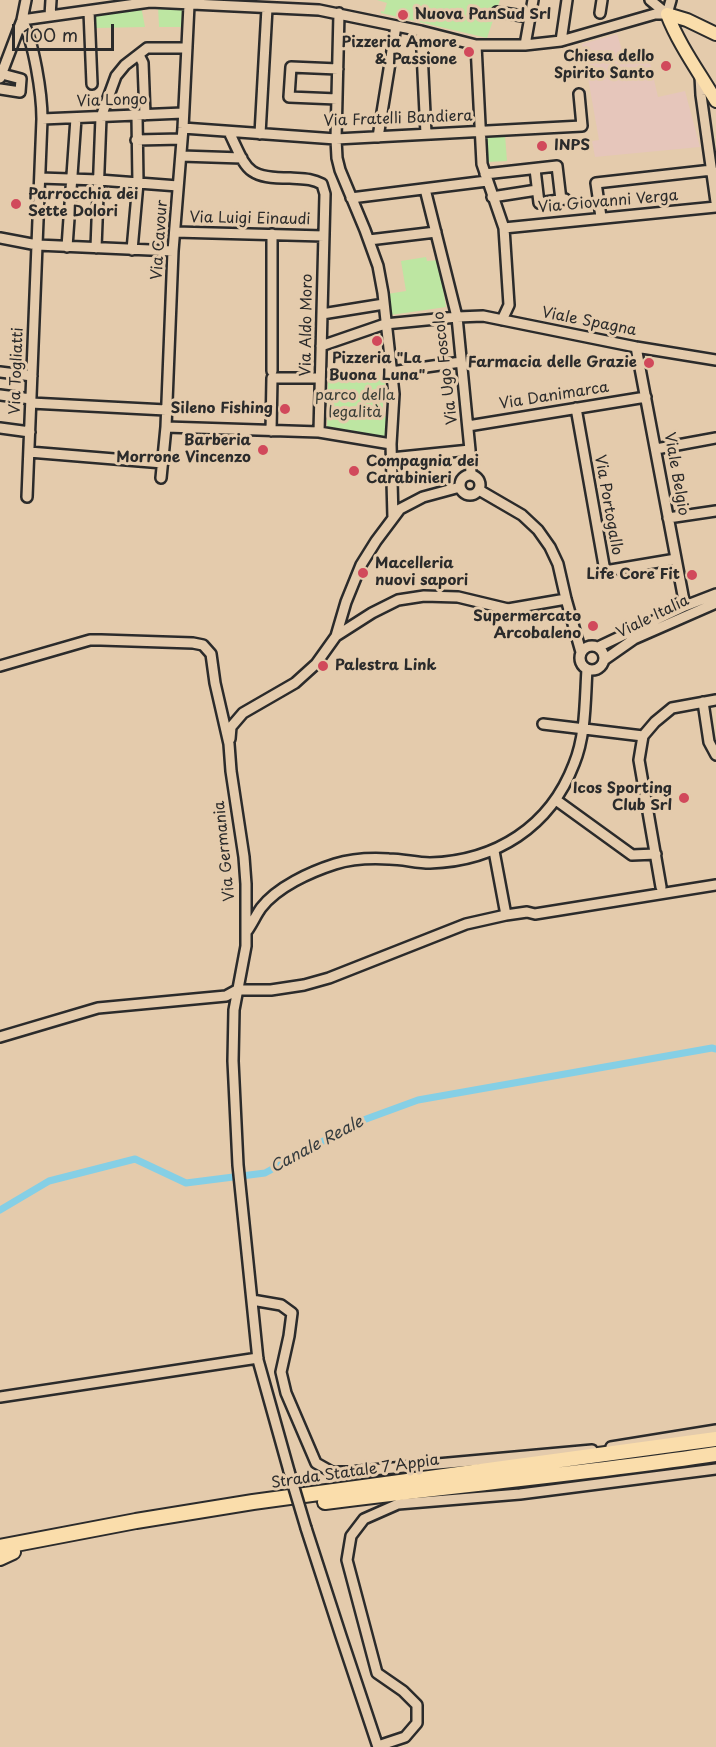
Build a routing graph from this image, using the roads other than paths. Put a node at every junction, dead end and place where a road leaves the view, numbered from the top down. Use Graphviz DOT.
graph roads {
  1 [pos="26,0"];
  2 [pos="51,0"];
  3 [pos="324,0"];
  4 [pos="532,0"];
  5 [pos="567,0"];
  6 [pos="602,0"];
  7 [pos="650,0"];
  8 [pos="671,0"];
  9 [pos="150,1"];
  10 [pos="189,4"];
  11 [pos="267,8"];
  12 [pos="89,11"];
  13 [pos="328,11"];
  14 [pos="497,12"];
  15 [pos="600,12"];
  16 [pos="339,14"];
  17 [pos="667,14"];
  18 [pos="50,16"];
  19 [pos="529,17"];
  20 [pos="22,20"];
  21 [pos="396,26"];
  22 [pos="421,32"];
  23 [pos="716,34"];
  24 [pos="561,41"];
  25 [pos="476,45"];
  26 [pos="525,45"];
  27 [pos="187,48"];
  28 [pos="139,55"];
  29 [pos="338,69"];
  30 [pos="1,76"];
  31 [pos="700,76"];
  32 [pos="92,84"];
  33 [pos="0,89"];
  34 [pos="579,94"];
  35 [pos="337,99"];
  36 [pos="716,100"];
  37 [pos="183,113"];
  38 [pos="141,115"];
  39 [pos="101,117"];
  40 [pos="76,118"];
  41 [pos="42,119"];
  42 [pos="183,128"];
  43 [pos="480,131"];
  44 [pos="229,132"];
  45 [pos="260,134"];
  46 [pos="426,134"];
  47 [pos="378,137"];
  48 [pos="182,139"];
  49 [pos="336,139"];
  50 [pos="136,140"];
  51 [pos="181,156"];
  52 [pos="242,158"];
  53 [pos="535,169"];
  54 [pos="712,170"];
  55 [pos="40,178"];
  56 [pos="486,178"];
  57 [pos="71,179"];
  58 [pos="99,180"];
  59 [pos="138,183"];
  60 [pos="178,186"];
  61 [pos="425,189"];
  62 [pos="537,190"];
  63 [pos="492,197"];
  64 [pos="351,198"];
  65 [pos="716,202"];
  66 [pos="716,207"];
  67 [pos="601,217"];
  68 [pos="504,228"];
  69 [pos="175,232"];
  70 [pos="436,232"];
  71 [pos="272,234"];
  72 [pos="324,236"];
  73 [pos="0,237"];
  74 [pos="369,240"];
  75 [pos="37,245"];
  76 [pos="67,247"];
  77 [pos="96,248"];
  78 [pos="132,250"];
  79 [pos="173,251"];
  80 [pos="384,304"];
  81 [pos="322,314"];
  82 [pos="457,317"];
  83 [pos="502,320"];
  84 [pos="385,324"];
  85 [pos="321,346"];
  86 [pos="636,347"];
  87 [pos="716,360"];
  88 [pos="461,362"];
  89 [pos="272,370"];
  90 [pos="0,372"];
  91 [pos="391,372"];
  92 [pos="32,376"];
  93 [pos="321,378"];
  94 [pos="0,395"];
  95 [pos="645,396"];
  96 [pos="31,401"];
  97 [pos="576,408"];
  98 [pos="166,410"];
  99 [pos="468,426"];
  100 [pos="166,427"];
  101 [pos="0,428"];
  102 [pos="272,431"];
  103 [pos="30,432"];
  104 [pos="319,432"];
  105 [pos="716,438"];
  106 [pos="391,444"];
  107 [pos="656,449"];
  108 [pos="470,450"];
  109 [pos="29,453"];
  110 [pos="391,458"];
  111 [pos="163,463"];
  112 [pos="471,476"];
  113 [pos="161,478"];
  114 [pos="460,487"];
  115 [pos="479,490"];
  116 [pos="27,497"];
  117 [pos="716,511"];
  118 [pos="393,518"];
  119 [pos="668,518"];
  120 [pos="676,559"];
  121 [pos="716,594"];
  122 [pos="566,599"];
  123 [pos="716,603"];
  124 [pos="685,606"];
  125 [pos="336,636"];
  126 [pos="598,647"];
  127 [pos="581,652"];
  128 [pos="604,660"];
  129 [pos="0,666"];
  130 [pos="587,669"];
  131 [pos="716,699"];
  132 [pos="703,702"];
  133 [pos="543,724"];
  134 [pos="583,729"];
  135 [pos="644,736"];
  136 [pos="229,744"];
  137 [pos="716,755"];
  138 [pos="556,800"];
  139 [pos="494,850"];
  140 [pos="656,854"];
  141 [pos="716,879"];
  142 [pos="716,885"];
  143 [pos="661,887"];
  144 [pos="527,912"];
  145 [pos="506,915"];
  146 [pos="246,933"];
  147 [pos="237,990"];
  148 [pos="0,1037"];
  149 [pos="252,1300"];
  150 [pos="258,1358"];
  151 [pos="0,1397"];
  152 [pos="716,1430"];
  153 [pos="716,1439"];
  154 [pos="716,1454"];
  155 [pos="716,1469"];
  156 [pos="0,1545"];
  157 [pos="9,1552"];
  158 [pos="378,1747"];
  1 -- 20 [label="street"];
  2 -- 18 [label="street"];
  3 -- 13 [label="street"];
  4 -- 19 [label="street"];
  5 -- 24 [label="street"];
  6 -- 15 [label="street"];
  7 -- 17 [label="street"];
  8 -- 17 [label="street"];
  9 -- 10 [label="street"];
  9 -- 12 [label="street"];
  10 -- 11 [label="street"];
  10 -- 27 [label="street, Via Cavour"];
  11 -- 13 [label="street"];
  11 -- 45 [label="street"];
  12 -- 18 [label="street"];
  12 -- 32 [label="street"];
  13 -- 16 [label="street"];
  14 -- 19 [label="street"];
  16 -- 21 [label="street"];
  16 -- 29 [label="street"];
  17 -- 23 [label="main road"];
  17 -- 24 [label="street"];
  17 -- 31 [label="main road"];
  18 -- 20 [label="street"];
  19 -- 26 [label="street"];
  20 -- 30 [label="street"];
  20 -- 41 [label="street, Via Togliatti"];
  21 -- 22 [label="street"];
  21 -- 47 [label="street"];
  22 -- 25 [label="street"];
  22 -- 46 [label="street"];
  24 -- 26 [label="street"];
  25 -- 26 [label="street"];
  25 -- 43 [label="street"];
  27 -- 28 [label="street"];
  27 -- 37 [label="street, Via Cavour"];
  28 -- 38 [label="street"];
  28 -- 39 [label="street"];
  29 -- 35 [label="street"];
  29 -- 35 [label="street"];
  30 -- 33 [label="street"];
  31 -- 36 [label="main road"];
  31 -- 54 [label="street"];
  34 -- 43 [label="street, Via Fratelli Bandiera"];
  35 -- 49 [label="street"];
  37 -- 38 [label="street, Via Longo"];
  37 -- 42 [label="street, Via Cavour"];
  38 -- 39 [label="street, Via Longo"];
  38 -- 50 [label="street"];
  39 -- 40 [label="street, Via Longo"];
  39 -- 58 [label="street"];
  40 -- 41 [label="street, Via Longo"];
  40 -- 57 [label="street"];
  41 -- 55 [label="street, Via Togliatti"];
  42 -- 44 [label="street, Via Fratelli Bandiera"];
  42 -- 48 [label="street, Via Cavour"];
  43 -- 46 [label="street, Via Fratelli Bandiera"];
  43 -- 56 [label="street"];
  44 -- 45 [label="street, Via Fratelli Bandiera"];
  44 -- 52 [label="street, Via Aldo Moro"];
  45 -- 49 [label="street, Via Fratelli Bandiera"];
  46 -- 47 [label="street, Via Fratelli Bandiera"];
  47 -- 49 [label="street, Via Fratelli Bandiera"];
  48 -- 50 [label="street"];
  48 -- 51 [label="street, Via Cavour"];
  49 -- 64 [label="street"];
  50 -- 59 [label="street"];
  51 -- 52 [label="street"];
  51 -- 60 [label="street, Via Cavour"];
  52 -- 72 [label="street, Via Aldo Moro"];
  53 -- 56 [label="street"];
  53 -- 62 [label="street"];
  53 -- 62 [label="street"];
  54 -- 65 [label="street"];
  54 -- 67 [label="street"];
  55 -- 57 [label="street"];
  55 -- 75 [label="street, Via Togliatti"];
  56 -- 61 [label="street"];
  56 -- 63 [label="street"];
  57 -- 58 [label="street"];
  57 -- 76 [label="street"];
  58 -- 59 [label="street"];
  58 -- 77 [label="street"];
  59 -- 60 [label="street"];
  59 -- 78 [label="street"];
  60 -- 69 [label="street, Via Cavour"];
  61 -- 64 [label="street"];
  61 -- 70 [label="street, Via Ugo Foscolo"];
  62 -- 63 [label="street"];
  63 -- 68 [label="street"];
  64 -- 74 [label="street"];
  66 -- 67 [label="street, Via Giovanni Verga"];
  67 -- 68 [label="street, Via Giovanni Verga"];
  68 -- 83 [label="street"];
  69 -- 71 [label="street, Via Luigi Einaudi"];
  69 -- 79 [label="street, Via Cavour"];
  70 -- 74 [label="street"];
  70 -- 82 [label="street, Via Ugo Foscolo"];
  71 -- 72 [label="street, Via Luigi Einaudi"];
  71 -- 89 [label="street"];
  72 -- 81 [label="street, Via Aldo Moro"];
  73 -- 75 [label="street"];
  74 -- 80 [label="street"];
  75 -- 76 [label="street"];
  75 -- 92 [label="street, Via Togliatti"];
  76 -- 77 [label="street"];
  77 -- 78 [label="street"];
  78 -- 79 [label="street"];
  79 -- 98 [label="street, Via Cavour"];
  80 -- 81 [label="street"];
  80 -- 84 [label="street"];
  81 -- 85 [label="street, Via Aldo Moro"];
  82 -- 83 [label="street, Viale Spagna"];
  82 -- 84 [label="street, Viale Spagna"];
  82 -- 88 [label="street, Via Ugo Foscolo"];
  83 -- 86 [label="street, Viale Spagna"];
  84 -- 85 [label="street, Viale Spagna"];
  84 -- 91 [label="street"];
  85 -- 93 [label="street, Via Aldo Moro"];
  86 -- 87 [label="street, Viale Spagna"];
  86 -- 95 [label="street, Viale Belgio"];
  88 -- 91 [label="street"];
  88 -- 99 [label="street, Via Ugo Foscolo"];
  90 -- 92 [label="street"];
  91 -- 106 [label="street"];
  92 -- 96 [label="street, Via Togliatti"];
  93 -- 102 [label="street"];
  93 -- 104 [label="street, Via Aldo Moro"];
  94 -- 96 [label="street"];
  95 -- 97 [label="street, Via Danimarca"];
  95 -- 107 [label="street, Viale Belgio"];
  96 -- 98 [label="street"];
  96 -- 103 [label="street, Via Togliatti"];
  97 -- 99 [label="street, Via Danimarca"];
  97 -- 120 [label="street, Via Portogallo"];
  98 -- 100 [label="street, Via Cavour"];
  99 -- 108 [label="street, Via Ugo Foscolo"];
  100 -- 102 [label="street"];
  100 -- 111 [label="street, Via Cavour"];
  101 -- 103 [label="street"];
  102 -- 104 [label="street"];
  103 -- 109 [label="street, Via Togliatti"];
  104 -- 106 [label="street"];
  105 -- 107 [label="street"];
  106 -- 110 [label="street"];
  107 -- 119 [label="street, Viale Belgio"];
  108 -- 110 [label="street"];
  108 -- 112 [label="street, Via Ugo Foscolo"];
  109 -- 111 [label="street"];
  109 -- 116 [label="street, Via Togliatti"];
  110 -- 118 [label="street"];
  111 -- 113 [label="street, Via Cavour"];
  112 -- 114 [label="street"];
  112 -- 115 [label="street"];
  114 -- 115 [label="street"];
  114 -- 118 [label="street"];
  115 -- 122 [label="street"];
  117 -- 119 [label="street"];
  118 -- 125 [label="street"];
  119 -- 120 [label="street, Viale Belgio"];
  120 -- 124 [label="street, Viale Belgio"];
  121 -- 124 [label="street, Viale Italia"];
  122 -- 125 [label="street"];
  122 -- 127 [label="street"];
  123 -- 128 [label="street, Viale Italia"];
  124 -- 126 [label="street, Viale Italia"];
  125 -- 136 [label="street"];
  126 -- 127 [label="street"];
  126 -- 128 [label="street"];
  127 -- 130 [label="street"];
  128 -- 130 [label="street"];
  129 -- 136 [label="street, Via Germania"];
  130 -- 134 [label="street"];
  131 -- 132 [label="street"];
  132 -- 135 [label="street"];
  132 -- 137 [label="street"];
  133 -- 134 [label="street"];
  134 -- 135 [label="street"];
  134 -- 138 [label="street"];
  135 -- 140 [label="street"];
  136 -- 146 [label="street, Via Germania"];
  138 -- 139 [label="street"];
  138 -- 140 [label="street"];
  139 -- 145 [label="street"];
  139 -- 146 [label="street"];
  140 -- 143 [label="street"];
  141 -- 143 [label="street"];
  142 -- 144 [label="street"];
  143 -- 144 [label="street"];
  144 -- 145 [label="street"];
  145 -- 147 [label="street"];
  146 -- 147 [label="street, Via Germania"];
  147 -- 148 [label="street"];
  147 -- 149 [label="street, Via Germania"];
  149 -- 150 [label="street, Via Germania"];
  149 -- 152 [label="street"];
  150 -- 151 [label="street"];
  150 -- 158 [label="street, Via Germania, bridge"];
  153 -- 157 [label="highway, Strada Statale 7 Appia"];
  154 -- 157 [label="highway, Strada Statale 7 Appia"];
  155 -- 158 [label="street"];
  156 -- 157 [label="highway, Strada Statale 7 Appia"];
}
